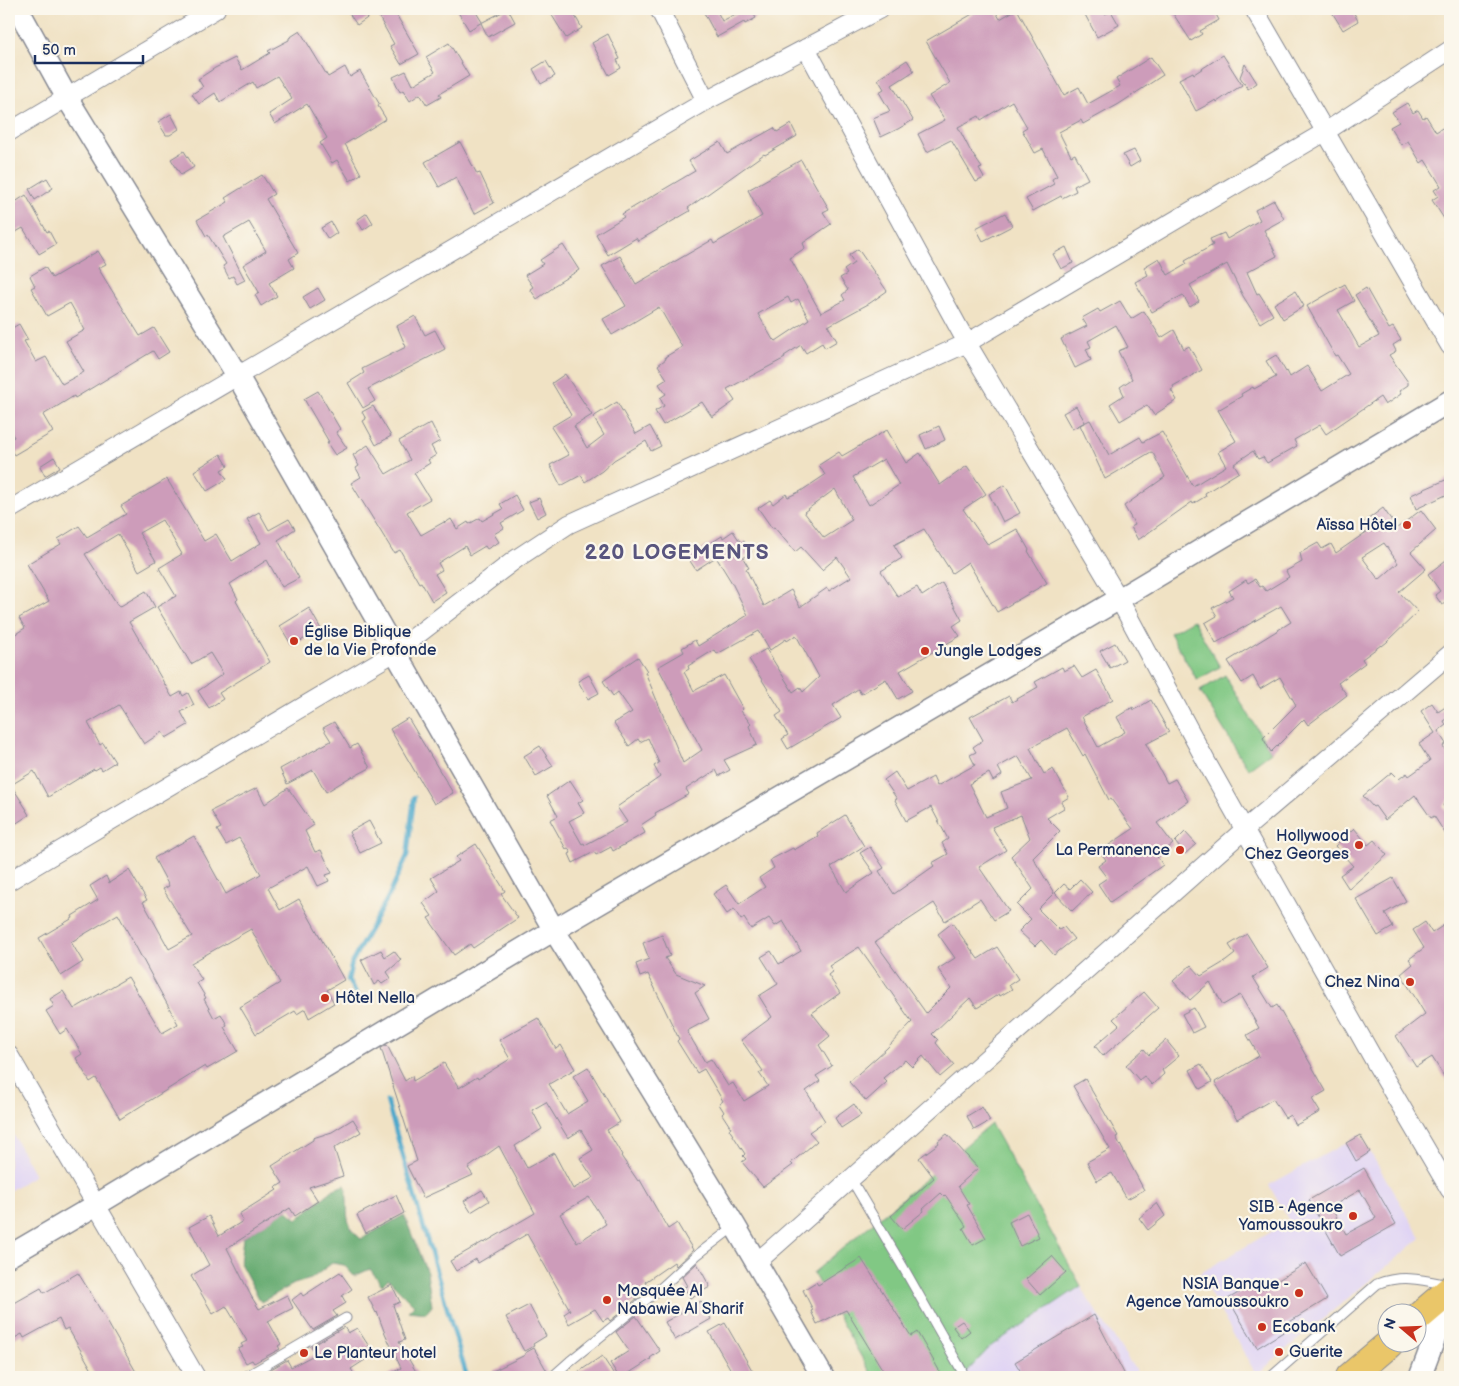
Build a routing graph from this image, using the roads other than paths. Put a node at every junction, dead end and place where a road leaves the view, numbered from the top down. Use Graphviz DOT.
graph roads {
  1 [pos="18,9"];
  2 [pos="216,9"];
  3 [pos="659,9"];
  4 [pos="880,9"];
  5 [pos="1254,9"];
  6 [pos="806,48"];
  7 [pos="1450,50"];
  8 [pos="66,96"];
  9 [pos="706,101"];
  10 [pos="9,132"];
  11 [pos="1325,132"];
  12 [pos="967,343"];
  13 [pos="1450,346"];
  14 [pos="237,375"];
  15 [pos="1450,401"];
  16 [pos="9,510"];
  17 [pos="1119,599"];
  18 [pos="395,652"];
  19 [pos="1450,654"];
  20 [pos="1245,829"];
  21 [pos="9,881"];
  22 [pos="554,930"];
  23 [pos="9,1056"];
  24 [pos="851,1179"];
  25 [pos="1450,1190"];
  26 [pos="96,1205"];
  27 [pos="735,1226"];
  28 [pos="9,1256"];
  29 [pos="756,1263"];
  30 [pos="1450,1286"];
  31 [pos="1450,1290"];
  32 [pos="1450,1297"];
  33 [pos="1426,1310"];
  34 [pos="346,1318"];
  35 [pos="1377,1354"];
  36 [pos="962,1371"];
  37 [pos="196,1377"];
  38 [pos="246,1377"];
  39 [pos="552,1377"];
  40 [pos="823,1377"];
  41 [pos="1271,1377"];
  42 [pos="1350,1377"];
  43 [pos="1420,1377"];
  1 -- 8 [label="street"];
  2 -- 8 [label="street"];
  3 -- 9 [label="street"];
  4 -- 6 [label="street"];
  5 -- 11 [label="street"];
  6 -- 9 [label="street"];
  6 -- 12 [label="street"];
  7 -- 11 [label="street"];
  8 -- 10 [label="street"];
  8 -- 14 [label="street"];
  9 -- 14 [label="street"];
  11 -- 12 [label="street"];
  11 -- 13 [label="street"];
  12 -- 17 [label="street"];
  12 -- 18 [label="street"];
  14 -- 16 [label="street"];
  14 -- 18 [label="street"];
  15 -- 17 [label="street"];
  17 -- 20 [label="street"];
  17 -- 22 [label="street"];
  18 -- 21 [label="street"];
  18 -- 22 [label="street"];
  19 -- 20 [label="street"];
  20 -- 24 [label="street"];
  20 -- 25 [label="street"];
  22 -- 26 [label="street"];
  22 -- 27 [label="street"];
  23 -- 26 [label="street"];
  24 -- 29 [label="street"];
  24 -- 36 [label="lane"];
  26 -- 28 [label="street"];
  26 -- 37 [label="street"];
  27 -- 29 [label="street"];
  27 -- 39 [label="lane"];
  29 -- 40 [label="street"];
  30 -- 41 [label="lane"];
  31 -- 33 [label="highway"];
  32 -- 43 [label="street"];
  34 -- 38 [label="lane"];
  35 -- 42 [label="highway"];
}
